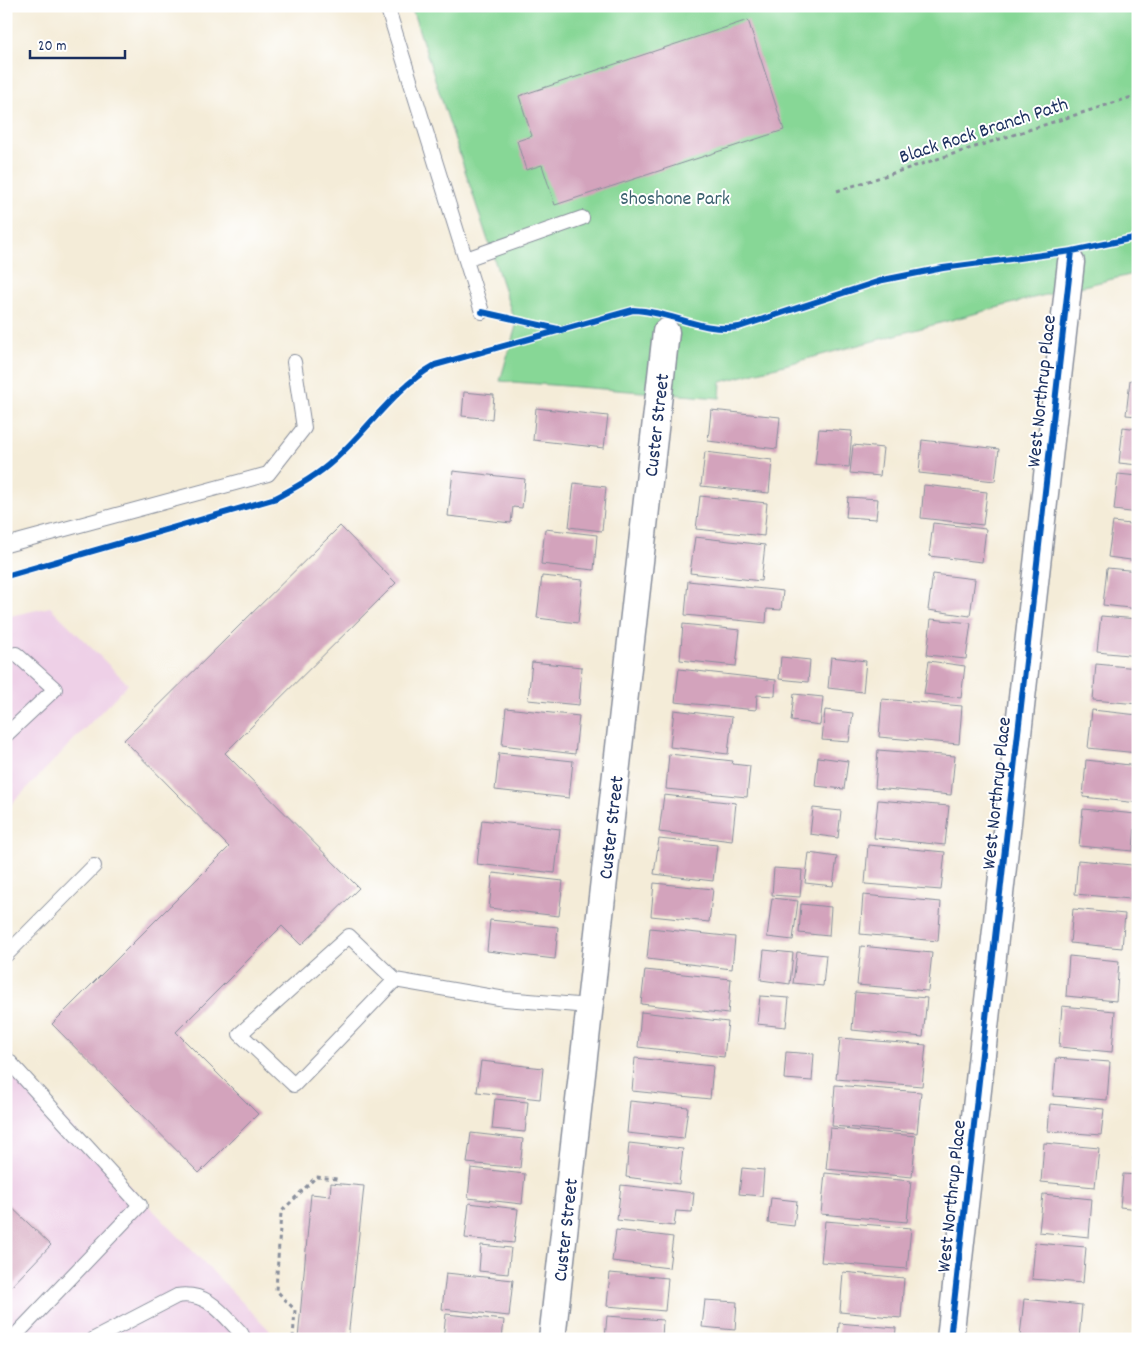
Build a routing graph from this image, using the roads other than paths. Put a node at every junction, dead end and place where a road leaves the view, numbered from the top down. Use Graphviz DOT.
graph roads {
  1 [pos="387,6"];
  2 [pos="582,218"];
  3 [pos="466,259"];
  4 [pos="1071,262"];
  5 [pos="482,312"];
  6 [pos="666,332"];
  7 [pos="294,362"];
  8 [pos="6,545"];
  9 [pos="6,657"];
  10 [pos="6,735"];
  11 [pos="94,866"];
  12 [pos="6,955"];
  13 [pos="395,980"];
  14 [pos="589,1006"];
  15 [pos="6,1058"];
  16 [pos="12,1339"];
  17 [pos="94,1339"];
  18 [pos="244,1339"];
  19 [pos="552,1339"];
  20 [pos="950,1339"];
  1 -- 3 [label="lane"];
  2 -- 3 [label="lane"];
  3 -- 5 [label="lane"];
  4 -- 20 [label="street, West Northrup Place"];
  6 -- 14 [label="street, Custer Street"];
  7 -- 8 [label="lane"];
  9 -- 10 [label="lane"];
  11 -- 12 [label="lane"];
  13 -- 13 [label="lane"];
  13 -- 14 [label="lane"];
  14 -- 19 [label="street, Custer Street"];
  15 -- 16 [label="lane"];
  17 -- 18 [label="lane"];
}
